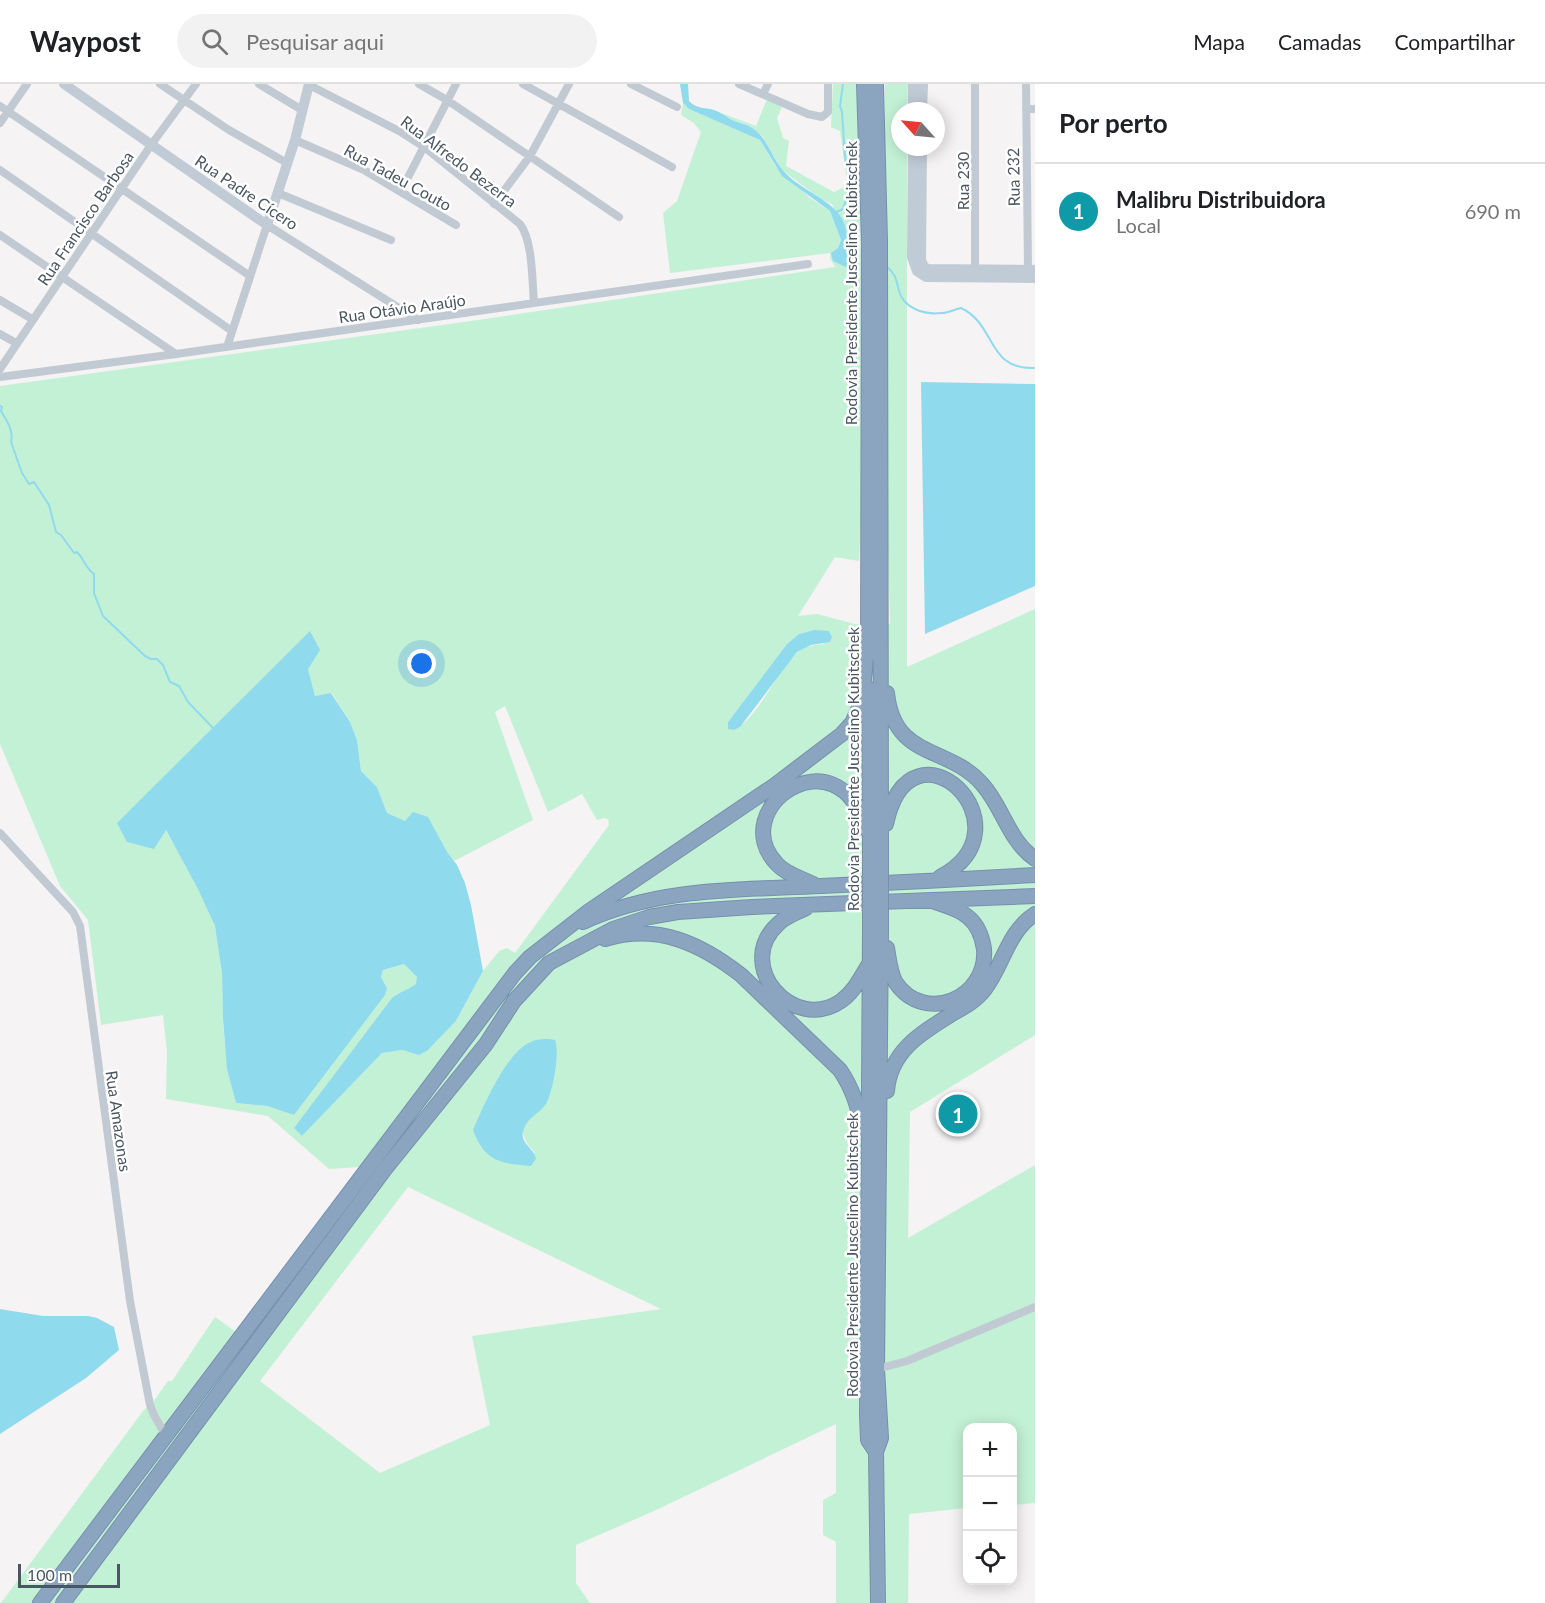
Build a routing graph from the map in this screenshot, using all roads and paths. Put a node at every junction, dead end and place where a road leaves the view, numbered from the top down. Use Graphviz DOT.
graph roads {
  1 [pos="27,84"];
  2 [pos="64,84"];
  3 [pos="160,84"];
  4 [pos="195,84"];
  5 [pos="260,84"];
  6 [pos="309,84"];
  7 [pos="419,84"];
  8 [pos="456,84"];
  9 [pos="523,84"];
  10 [pos="569,84"];
  11 [pos="632,84"];
  12 [pos="739,84"];
  13 [pos="768,84"];
  14 [pos="828,84"];
  15 [pos="864,84"];
  16 [pos="876,84"];
  17 [pos="913,84"];
  18 [pos="922,84"];
  19 [pos="975,84"];
  20 [pos="1026,84"];
  21 [pos="763,94"];
  22 [pos="184,100"];
  23 [pos="447,100"];
  24 [pos="913,102"];
  25 [pos="922,102"];
  26 [pos="559,104"];
  27 [pos="0,106"];
  28 [pos="677,107"];
  29 [pos="1026,109"];
  30 [pos="1035,109"];
  31 [pos="302,110"];
  32 [pos="8,111"];
  33 [pos="0,123"];
  34 [pos="295,140"];
  35 [pos="151,145"];
  36 [pos="424,147"];
  37 [pos="530,156"];
  38 [pos="913,156"];
  39 [pos="922,156"];
  40 [pos="287,163"];
  41 [pos="672,167"];
  42 [pos="0,170"];
  43 [pos="121,189"];
  44 [pos="401,191"];
  45 [pos="278,193"];
  46 [pos="494,204"];
  47 [pos="619,217"];
  48 [pos="267,225"];
  49 [pos="456,225"];
  50 [pos="92,232"];
  51 [pos="0,235"];
  52 [pos="391,240"];
  53 [pos="808,264"];
  54 [pos="923,272"];
  55 [pos="1033,273"];
  56 [pos="975,274"];
  57 [pos="250,276"];
  58 [pos="61,277"];
  59 [pos="0,300"];
  60 [pos="534,302"];
  61 [pos="32,319"];
  62 [pos="418,320"];
  63 [pos="232,331"];
  64 [pos="0,334"];
  65 [pos="16,343"];
  66 [pos="226,347"];
  67 [pos="176,354"];
  68 [pos="0,369"];
  69 [pos="0,377"];
  70 [pos="867,646"];
  71 [pos="881,659"];
  72 [pos="0,833"];
  73 [pos="876,851"];
  74 [pos="1035,859"];
  75 [pos="1035,875"];
  76 [pos="931,880"];
  77 [pos="818,886"];
  78 [pos="1035,896"];
  79 [pos="927,900"];
  80 [pos="812,905"];
  81 [pos="1035,914"];
  82 [pos="877,929"];
  83 [pos="566,931"];
  84 [pos="572,950"];
  85 [pos="870,962"];
  86 [pos="532,980"];
  87 [pos="880,1137"];
  88 [pos="868,1181"];
  89 [pos="1035,1307"];
  90 [pos="878,1369"];
  91 [pos="166,1436"];
  92 [pos="876,1452"];
  93 [pos="40,1603"];
  94 [pos="63,1603"];
  95 [pos="878,1603"];
  1 -- 32 [label="street"];
  2 -- 35 [label="street, Rua Padre Cícero"];
  3 -- 22 [label="street"];
  4 -- 22 [label="street, Rua Francisco Barbosa"];
  5 -- 31 [label="street"];
  6 -- 31 [label="street"];
  6 -- 36 [label="street, Rua Alfredo Bezerra"];
  7 -- 23 [label="street"];
  8 -- 23 [label="street"];
  9 -- 26 [label="street"];
  10 -- 26 [label="street"];
  11 -- 28 [label="street"];
  12 -- 21 [label="street"];
  13 -- 21 [label="street"];
  14 -- 21 [label="street"];
  15 -- 70 [label="highway, Rodovia Presidente Juscelino Kubitschek"];
  16 -- 71 [label="highway, Rodovia Presidente Juscelino Kubitschek"];
  17 -- 24 [label="street"];
  18 -- 25 [label="street"];
  19 -- 56 [label="street, Rua 230"];
  20 -- 29 [label="street, Rua 232"];
  22 -- 35 [label="street, Rua Francisco Barbosa"];
  22 -- 40 [label="street"];
  23 -- 36 [label="street"];
  23 -- 37 [label="street"];
  26 -- 37 [label="street"];
  26 -- 41 [label="street"];
  27 -- 32 [label="street"];
  29 -- 30 [label="street"];
  29 -- 55 [label="street, Rua 232"];
  31 -- 34 [label="street"];
  32 -- 33 [label="street"];
  32 -- 43 [label="street"];
  34 -- 40 [label="street"];
  34 -- 44 [label="street, Rua Tadeu Couto"];
  35 -- 43 [label="street, Rua Francisco Barbosa"];
  35 -- 48 [label="street, Rua Padre Cícero"];
  36 -- 44 [label="street"];
  36 -- 46 [label="street, Rua Alfredo Bezerra"];
  37 -- 46 [label="street"];
  37 -- 47 [label="street"];
  38 -- 54 [label="street"];
  39 -- 54 [label="street"];
  40 -- 45 [label="street"];
  42 -- 50 [label="street"];
  43 -- 50 [label="street, Rua Francisco Barbosa"];
  43 -- 57 [label="street"];
  44 -- 49 [label="street, Rua Tadeu Couto"];
  45 -- 48 [label="street"];
  45 -- 52 [label="street"];
  46 -- 60 [label="street, Rua Alfredo Bezerra"];
  48 -- 57 [label="street"];
  48 -- 62 [label="street, Rua Padre Cícero"];
  50 -- 58 [label="street, Rua Francisco Barbosa"];
  50 -- 63 [label="street"];
  51 -- 58 [label="street"];
  53 -- 60 [label="street, Rua Otávio Araújo"];
  54 -- 56 [label="street"];
  55 -- 56 [label="street"];
  57 -- 63 [label="street"];
  58 -- 61 [label="street, Rua Francisco Barbosa"];
  58 -- 67 [label="street"];
  59 -- 61 [label="street"];
  60 -- 62 [label="street, Rua Otávio Araújo"];
  61 -- 65 [label="street, Rua Francisco Barbosa"];
  62 -- 66 [label="street, Rua Otávio Araújo"];
  63 -- 66 [label="street"];
  64 -- 65 [label="street"];
  65 -- 68 [label="street, Rua Francisco Barbosa"];
  66 -- 67 [label="street, Rua Otávio Araújo"];
  67 -- 69 [label="street, Rua Otávio Araújo"];
  70 -- 73 [label="highway, Rodovia Presidente Juscelino Kubitschek"];
  70 -- 83 [label="highway"];
  71 -- 73 [label="highway, Rodovia Presidente Juscelino Kubitschek"];
  71 -- 74 [label="highway"];
  72 -- 91 [label="street, Rua Amazonas"];
  73 -- 76 [label="highway"];
  73 -- 77 [label="highway"];
  73 -- 82 [label="highway, Rodovia Presidente Juscelino Kubitschek, bridge"];
  75 -- 76 [label="highway"];
  76 -- 77 [label="highway"];
  77 -- 83 [label="highway"];
  78 -- 79 [label="highway"];
  79 -- 80 [label="highway"];
  79 -- 82 [label="highway"];
  80 -- 84 [label="highway"];
  80 -- 85 [label="highway"];
  81 -- 87 [label="highway"];
  82 -- 85 [label="highway, Rodovia Presidente Juscelino Kubitschek"];
  82 -- 87 [label="highway, Rodovia Presidente Juscelino Kubitschek"];
  83 -- 86 [label="highway"];
  83 -- 91 [label="highway"];
  84 -- 86 [label="highway"];
  84 -- 88 [label="highway"];
  85 -- 88 [label="highway, Rodovia Presidente Juscelino Kubitschek"];
  86 -- 94 [label="highway"];
  87 -- 90 [label="highway, Rodovia Presidente Juscelino Kubitschek"];
  88 -- 92 [label="highway, Rodovia Presidente Juscelino Kubitschek"];
  89 -- 90 [label="street"];
  90 -- 92 [label="highway, Rodovia Presidente Juscelino Kubitschek"];
  91 -- 93 [label="highway"];
  92 -- 95 [label="highway, Rodovia Presidente Juscelino Kubitschek"];
}
